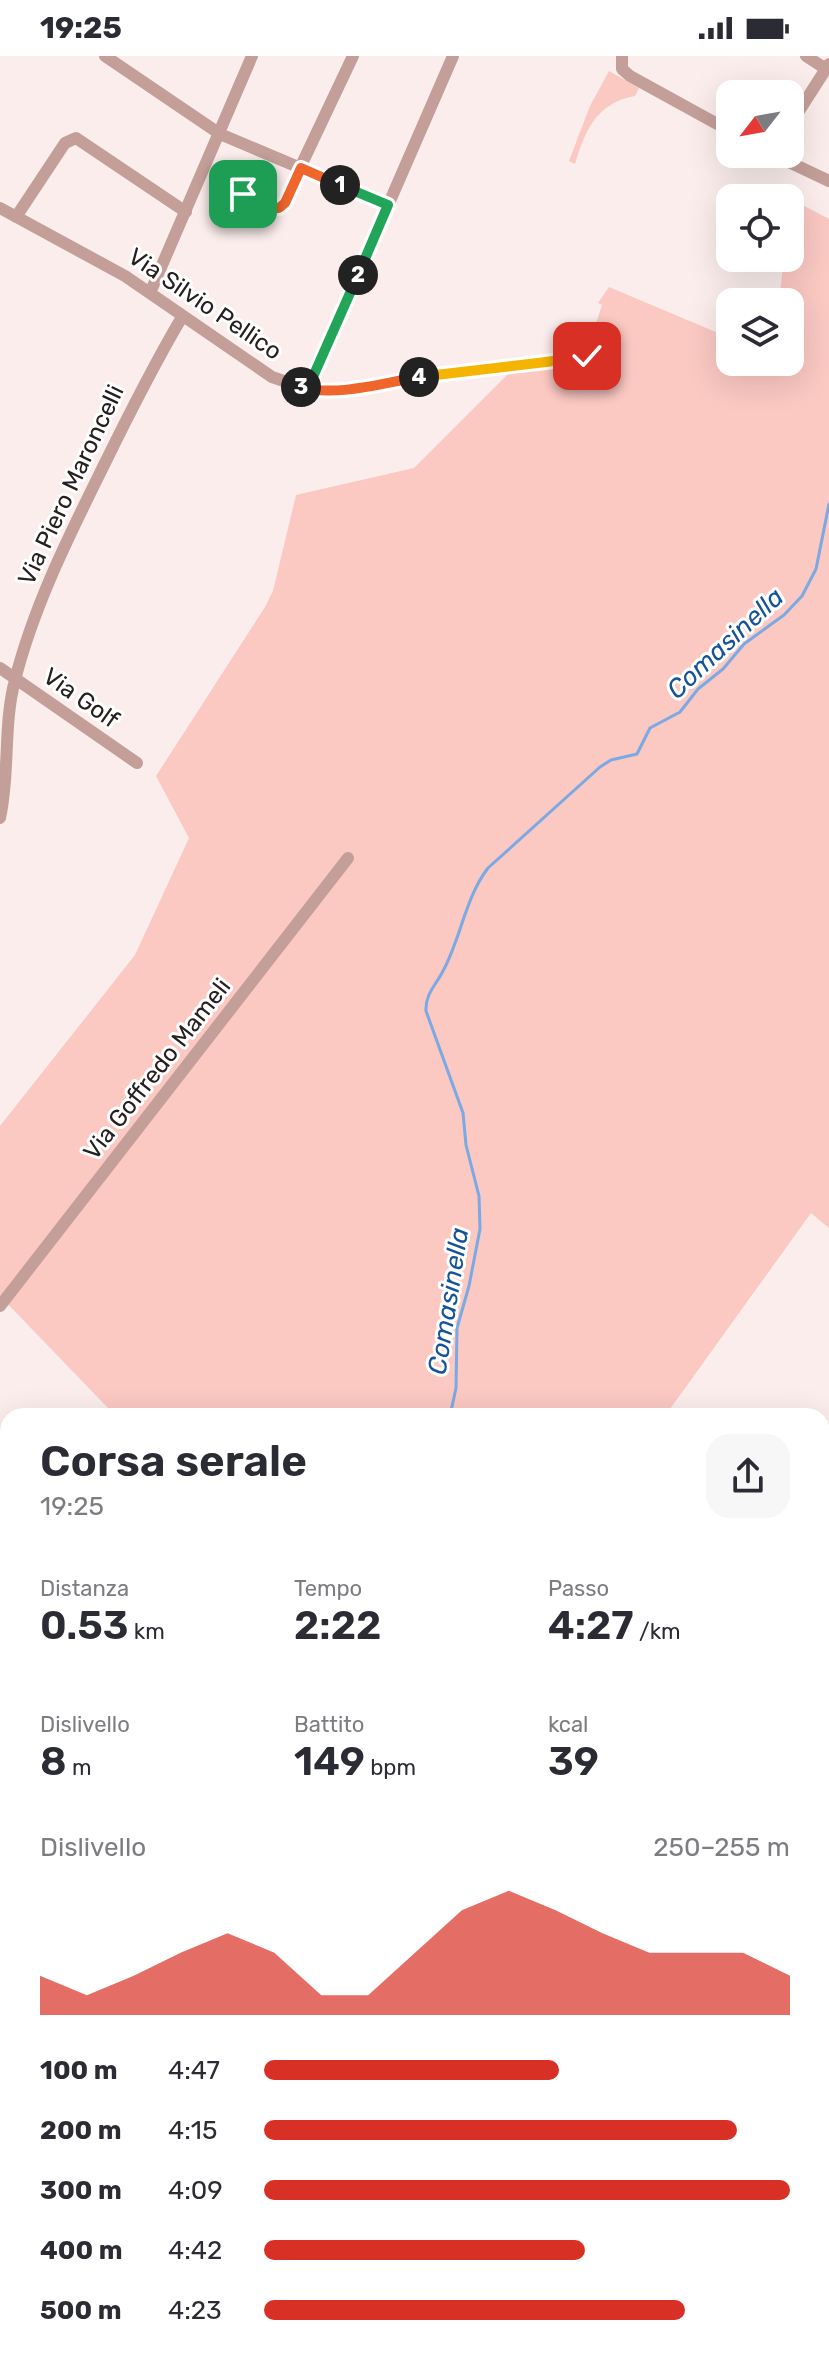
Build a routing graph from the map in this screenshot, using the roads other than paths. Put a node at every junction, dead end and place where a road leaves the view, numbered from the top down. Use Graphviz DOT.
graph roads {
  1 [pos="105,56"];
  2 [pos="252,56"];
  3 [pos="353,56"];
  4 [pos="453,56"];
  5 [pos="806,56"];
  6 [pos="120,60"];
  7 [pos="622,61"];
  8 [pos="827,66"];
  9 [pos="804,103"];
  10 [pos="716,123"];
  11 [pos="220,134"];
  12 [pos="301,168"];
  13 [pos="802,168"];
  14 [pos="829,181"];
  15 [pos="243,194"];
  16 [pos="388,205"];
  17 [pos="0,208"];
  18 [pos="186,212"];
  19 [pos="16,217"];
  20 [pos="150,293"];
  21 [pos="182,317"];
  22 [pos="587,356"];
  23 [pos="297,387"];
  24 [pos="0,668"];
  25 [pos="15,678"];
  26 [pos="4,744"];
  27 [pos="137,763"];
  28 [pos="0,818"];
  29 [pos="348,858"];
  30 [pos="0,1306"];
  1 -- 6 [label="street"];
  2 -- 11 [label="street"];
  3 -- 12 [label="street"];
  4 -- 16 [label="street"];
  5 -- 8 [label="street"];
  6 -- 11 [label="street"];
  7 -- 10 [label="street"];
  8 -- 9 [label="street"];
  11 -- 12 [label="street"];
  11 -- 18 [label="street"];
  12 -- 15 [label="street"];
  12 -- 16 [label="street"];
  13 -- 14 [label="street"];
  16 -- 23 [label="street"];
  17 -- 19 [label="street, Via Silvio Pellico"];
  18 -- 19 [label="street"];
  18 -- 20 [label="street"];
  19 -- 20 [label="street, Via Silvio Pellico"];
  20 -- 21 [label="street, Via Silvio Pellico"];
  21 -- 23 [label="street, Via Silvio Pellico"];
  21 -- 25 [label="street, Via Piero Maroncelli"];
  22 -- 23 [label="street, Via Silvio Pellico"];
  24 -- 25 [label="street, Via Golf"];
  25 -- 26 [label="street, Via Piero Maroncelli"];
  25 -- 27 [label="street, Via Golf"];
  26 -- 28 [label="street, Via Piero Maroncelli"];
  29 -- 30 [label="street, Via Goffredo Mameli"];
}
